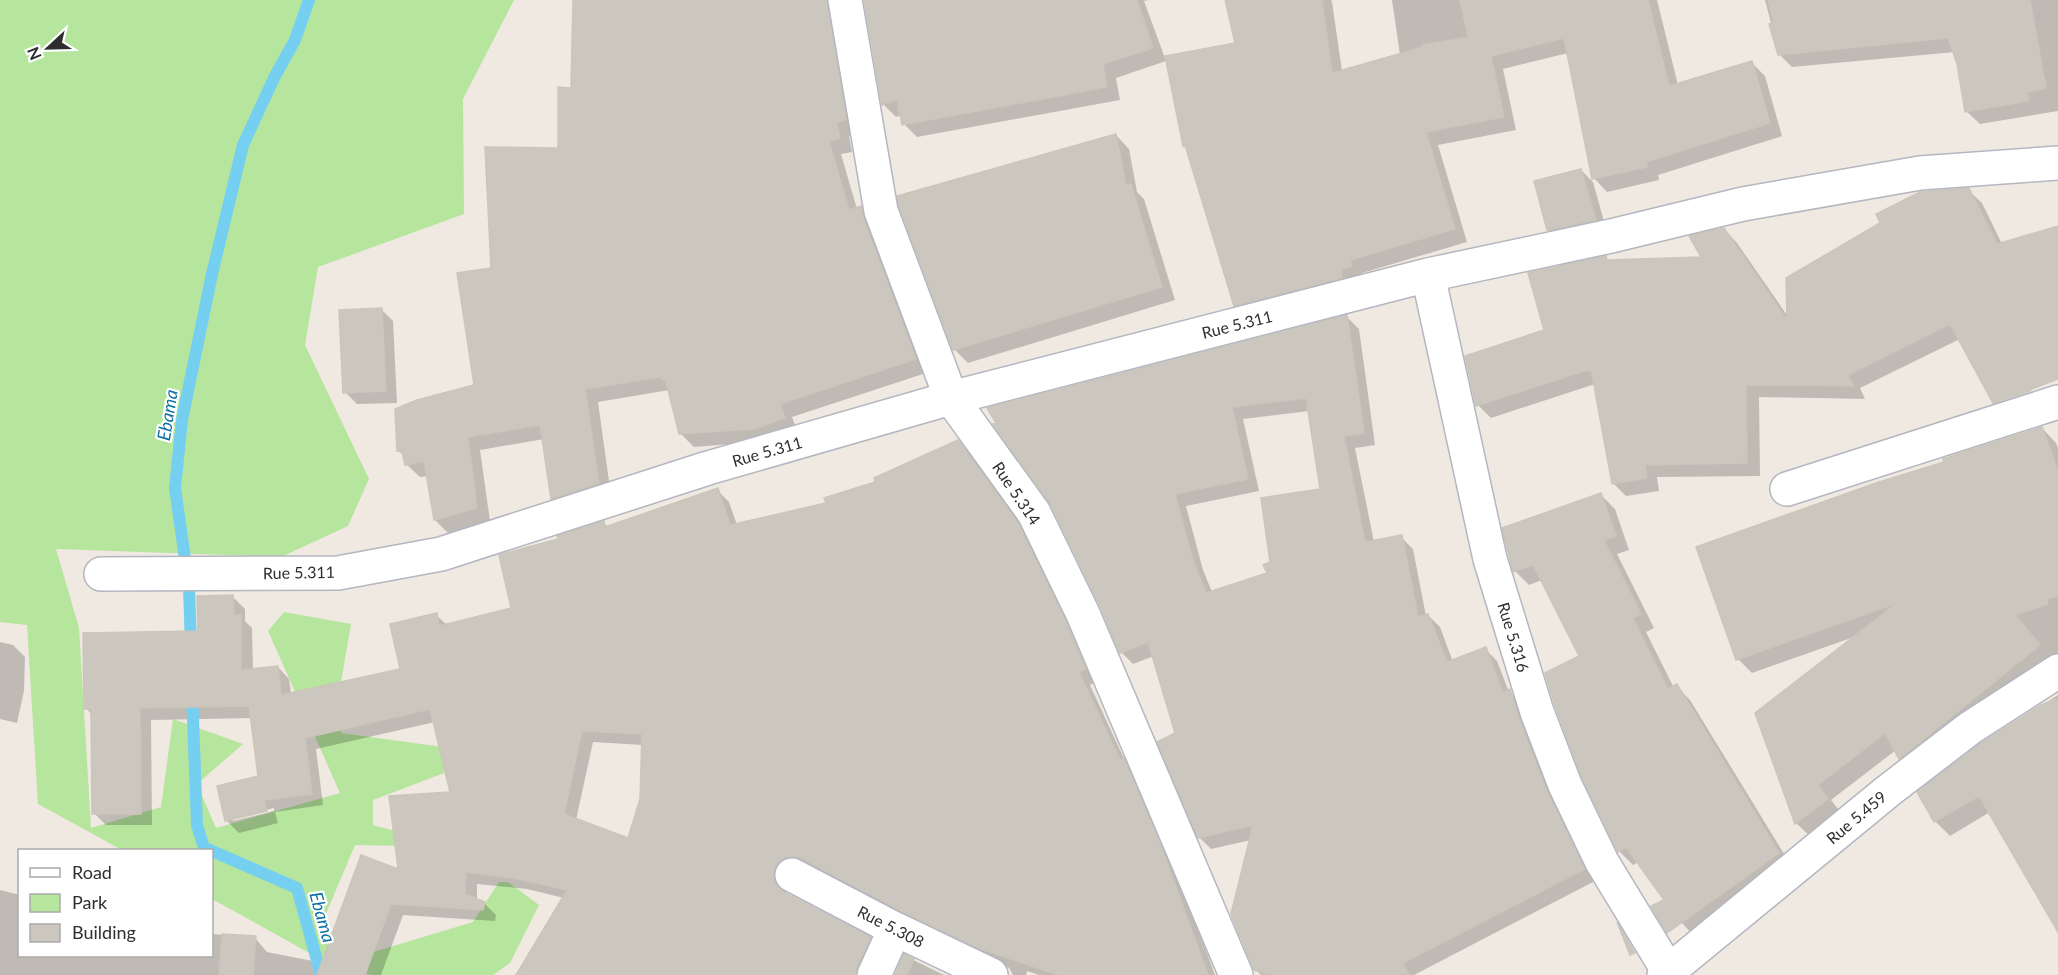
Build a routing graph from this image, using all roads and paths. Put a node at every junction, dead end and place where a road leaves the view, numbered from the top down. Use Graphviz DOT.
graph roads {
  1 [pos="845,0"];
  2 [pos="2058,163"];
  3 [pos="1428,275"];
  4 [pos="951,398"];
  5 [pos="2058,402"];
  6 [pos="1787,489"];
  7 [pos="101,574"];
  8 [pos="2058,671"];
  9 [pos="792,875"];
  10 [pos="895,929"];
  11 [pos="1666,974"];
  12 [pos="874,975"];
  13 [pos="991,975"];
  14 [pos="1236,975"];
  1 -- 4 [label="street, Rue 5.314"];
  2 -- 3 [label="street, Rue 5.311"];
  3 -- 4 [label="street, Rue 5.311"];
  3 -- 11 [label="street, Rue 5.316"];
  4 -- 7 [label="street, Rue 5.311"];
  4 -- 14 [label="street, Rue 5.314"];
  5 -- 6 [label="street"];
  8 -- 11 [label="street, Rue 5.459"];
  9 -- 10 [label="street, Rue 5.308"];
  10 -- 12 [label="street"];
  10 -- 13 [label="street, Rue 5.308"];
}
